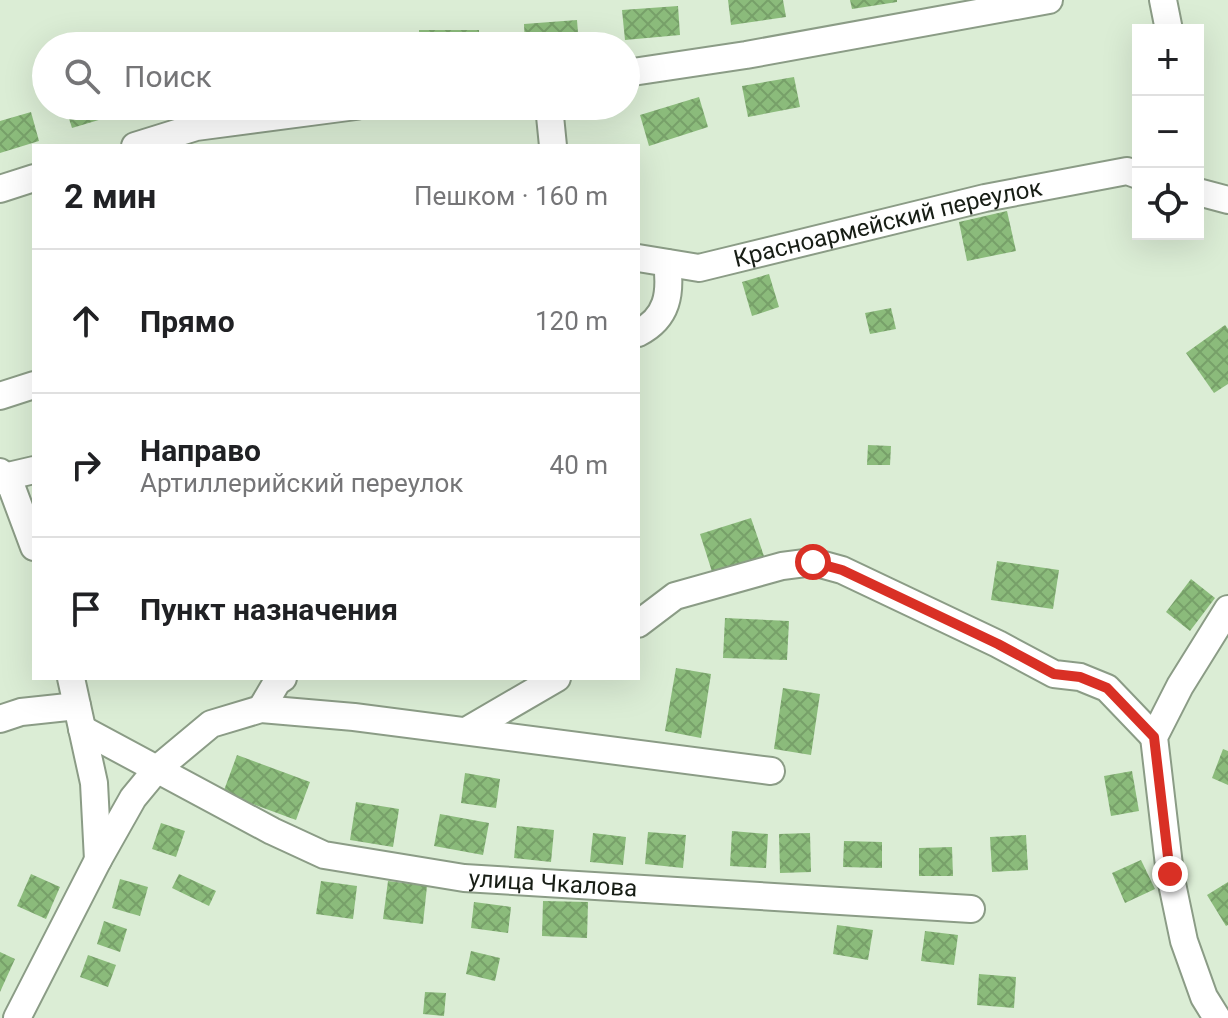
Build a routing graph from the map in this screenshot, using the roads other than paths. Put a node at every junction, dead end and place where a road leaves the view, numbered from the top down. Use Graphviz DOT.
graph roads {
  1 [pos="1049,0"];
  2 [pos="1163,0"];
  3 [pos="1168,24"];
  4 [pos="640,71"];
  5 [pos="249,120"];
  6 [pos="550,120"];
  7 [pos="141,144"];
  8 [pos="553,144"];
  9 [pos="1132,173"];
  10 [pos="32,179"];
  11 [pos="0,189"];
  12 [pos="1204,194"];
  13 [pos="1228,200"];
  14 [pos="640,258"];
  15 [pos="667,263"];
  16 [pos="640,332"];
  17 [pos="32,386"];
  18 [pos="0,396"];
  19 [pos="32,470"];
  20 [pos="2,474"];
  21 [pos="32,542"];
  22 [pos="1228,609"];
  23 [pos="640,622"];
  24 [pos="71,680"];
  25 [pos="280,680"];
  26 [pos="554,680"];
  27 [pos="261,709"];
  28 [pos="80,717"];
  29 [pos="0,719"];
  30 [pos="466,731"];
  31 [pos="1154,737"];
  32 [pos="157,769"];
  33 [pos="771,771"];
  34 [pos="98,860"];
  35 [pos="971,909"];
  36 [pos="17,1018"];
  37 [pos="1217,1018"];
  1 -- 4 [label="street"];
  2 -- 3 [label="street"];
  5 -- 7 [label="street"];
  6 -- 8 [label="street"];
  9 -- 15 [label="street, Красноармейский переулок"];
  10 -- 11 [label="street"];
  12 -- 13 [label="street"];
  14 -- 15 [label="street, Красноармейский переулок"];
  15 -- 16 [label="street"];
  17 -- 18 [label="street"];
  19 -- 20 [label="street"];
  20 -- 21 [label="street"];
  22 -- 31 [label="street"];
  23 -- 31 [label="street"];
  24 -- 28 [label="street"];
  25 -- 27 [label="street"];
  26 -- 30 [label="street"];
  27 -- 30 [label="street"];
  27 -- 32 [label="street"];
  28 -- 29 [label="street"];
  28 -- 32 [label="street, улица Чкалова"];
  28 -- 34 [label="street"];
  30 -- 33 [label="street"];
  31 -- 37 [label="street"];
  32 -- 34 [label="street"];
  32 -- 35 [label="street, улица Чкалова"];
  34 -- 36 [label="street"];
}
